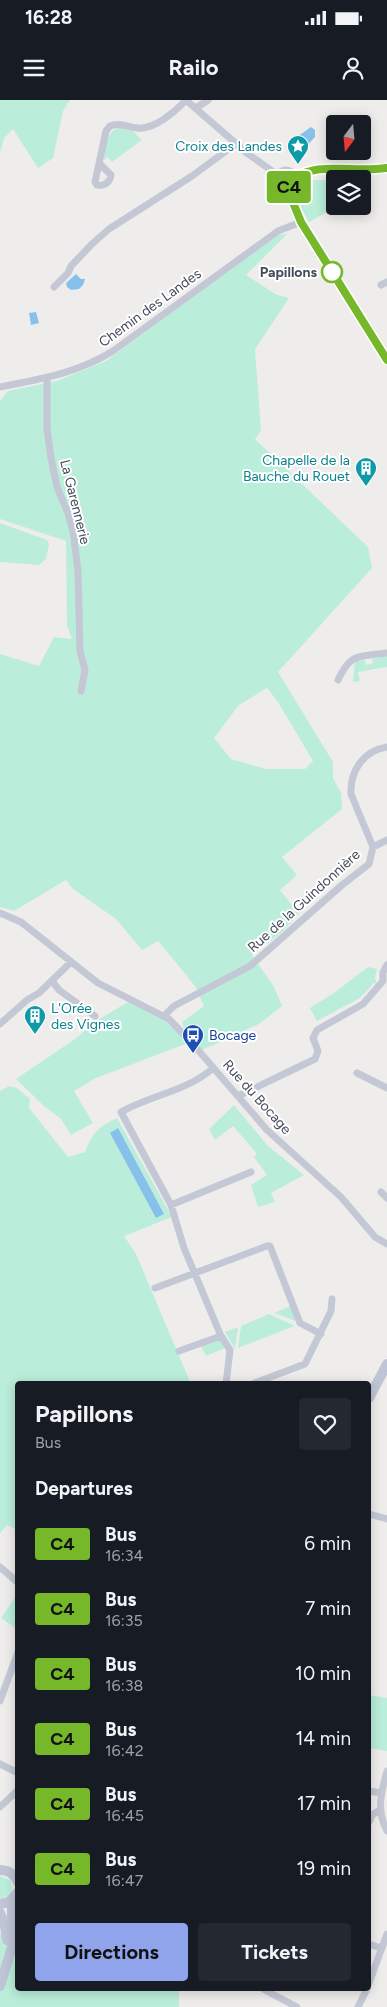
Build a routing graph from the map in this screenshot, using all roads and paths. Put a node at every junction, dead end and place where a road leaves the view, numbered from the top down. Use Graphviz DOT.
graph roads {
  1 [pos="186,100"];
  2 [pos="208,100"];
  3 [pos="196,108"];
  4 [pos="237,143"];
  5 [pos="100,164"];
  6 [pos="387,168"];
  7 [pos="278,175"];
  8 [pos="294,176"];
  9 [pos="287,188"];
  10 [pos="301,222"];
  11 [pos="54,287"];
  12 [pos="387,360"];
  13 [pos="47,378"];
  14 [pos="0,387"];
  15 [pos="387,653"];
  16 [pos="338,680"];
  17 [pos="81,691"];
  18 [pos="387,747"];
  19 [pos="387,840"];
  20 [pos="372,846"];
  21 [pos="0,914"];
  22 [pos="71,962"];
  23 [pos="387,965"];
  24 [pos="52,981"];
  25 [pos="96,1016"];
  26 [pos="164,1016"];
  27 [pos="0,1024"];
  28 [pos="213,1068"];
  29 [pos="357,1072"];
  30 [pos="387,1088"];
  31 [pos="238,1096"];
  32 [pos="251,1172"];
  33 [pos="381,1192"];
  34 [pos="387,1198"];
  35 [pos="172,1205"];
  36 [pos="387,1244"];
  37 [pos="195,1274"];
  38 [pos="155,1288"];
  39 [pos="332,1299"];
  40 [pos="321,1334"];
  41 [pos="221,1336"];
  42 [pos="179,1350"];
  43 [pos="387,1364"];
  44 [pos="226,1381"];
  45 [pos="260,1381"];
  46 [pos="371,1394"];
  47 [pos="371,1515"];
  48 [pos="387,1519"];
  49 [pos="0,1566"];
  50 [pos="15,1580"];
  51 [pos="15,1660"];
  52 [pos="0,1701"];
  53 [pos="0,1764"];
  54 [pos="387,1771"];
  55 [pos="15,1772"];
  56 [pos="371,1791"];
  57 [pos="15,1793"];
  58 [pos="381,1793"];
  59 [pos="0,1807"];
  60 [pos="380,1810"];
  61 [pos="371,1817"];
  62 [pos="387,1831"];
  63 [pos="1,1870"];
  64 [pos="15,1875"];
  65 [pos="15,1895"];
  66 [pos="5,1903"];
  67 [pos="0,1913"];
  68 [pos="387,1933"];
  69 [pos="371,1945"];
  70 [pos="381,1948"];
  71 [pos="7,1966"];
  72 [pos="371,1977"];
  73 [pos="0,1986"];
  74 [pos="267,1991"];
  75 [pos="365,1991"];
  76 [pos="297,2007"];
  77 [pos="358,2007"];
  1 -- 3 [label="street"];
  1 -- 5 [label="street"];
  2 -- 3 [label="street"];
  3 -- 4 [label="street"];
  4 -- 7 [label="street"];
  4 -- 11 [label="street"];
  6 -- 8 [label="street"];
  7 -- 8 [label="street"];
  7 -- 9 [label="street"];
  8 -- 9 [label="street"];
  9 -- 10 [label="street"];
  10 -- 12 [label="street"];
  10 -- 13 [label="street, Chemin des Landes"];
  13 -- 14 [label="street, Chemin des Landes"];
  13 -- 17 [label="street, La Garennerie"];
  15 -- 16 [label="street"];
  18 -- 20 [label="street, Rue de la Guindonnière"];
  19 -- 20 [label="street"];
  20 -- 26 [label="street, Rue de la Guindonnière"];
  21 -- 22 [label="street, Rue du Bocage"];
  22 -- 24 [label="street"];
  22 -- 26 [label="street, Rue du Bocage"];
  23 -- 31 [label="street"];
  24 -- 25 [label="street"];
  24 -- 27 [label="street"];
  26 -- 28 [label="street, Rue du Bocage"];
  28 -- 31 [label="street, Rue du Bocage"];
  28 -- 35 [label="street"];
  29 -- 30 [label="street"];
  31 -- 36 [label="street, Rue du Bocage"];
  32 -- 35 [label="street"];
  33 -- 34 [label="street"];
  35 -- 37 [label="street"];
  37 -- 38 [label="street"];
  37 -- 40 [label="street"];
  37 -- 41 [label="street"];
  39 -- 40 [label="street"];
  40 -- 45 [label="street"];
  41 -- 42 [label="street"];
  41 -- 44 [label="street"];
  43 -- 46 [label="street"];
  47 -- 48 [label="street"];
  49 -- 50 [label="street"];
  51 -- 52 [label="street"];
  53 -- 55 [label="street"];
  54 -- 58 [label="street"];
  56 -- 58 [label="street"];
  57 -- 59 [label="street"];
  58 -- 60 [label="street"];
  60 -- 61 [label="street"];
  60 -- 62 [label="street"];
  63 -- 64 [label="street"];
  65 -- 66 [label="street"];
  66 -- 71 [label="street"];
  67 -- 71 [label="street"];
  68 -- 70 [label="street"];
  69 -- 70 [label="street"];
  70 -- 72 [label="street"];
  71 -- 73 [label="street"];
  74 -- 76 [label="street"];
  75 -- 77 [label="street"];
}
